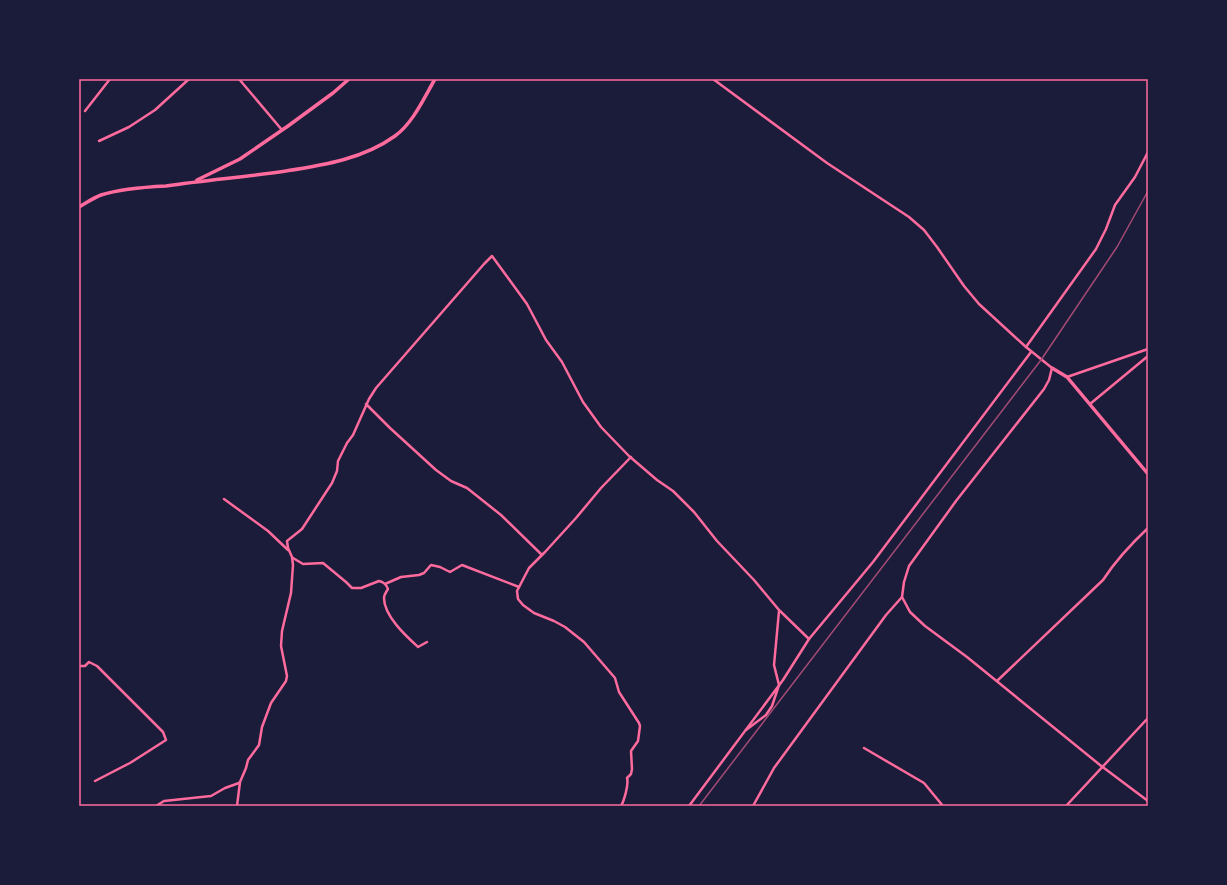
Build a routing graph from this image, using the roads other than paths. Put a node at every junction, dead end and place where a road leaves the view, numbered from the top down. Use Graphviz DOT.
graph roads {
  1 [pos="110,79"];
  2 [pos="188,79"];
  3 [pos="239,79"];
  4 [pos="349,79"];
  5 [pos="434,79"];
  6 [pos="713,79"];
  7 [pos="85,111"];
  8 [pos="282,130"];
  9 [pos="99,141"];
  10 [pos="1148,152"];
  11 [pos="195,182"];
  12 [pos="79,207"];
  13 [pos="1026,347"];
  14 [pos="1148,349"];
  15 [pos="1031,352"];
  16 [pos="1148,356"];
  17 [pos="1052,368"];
  18 [pos="1067,377"];
  19 [pos="366,404"];
  20 [pos="1089,405"];
  21 [pos="631,457"];
  22 [pos="1148,474"];
  23 [pos="224,499"];
  24 [pos="1148,528"];
  25 [pos="290,551"];
  26 [pos="542,555"];
  27 [pos="292,558"];
  28 [pos="385,584"];
  29 [pos="519,587"];
  30 [pos="902,597"];
  31 [pos="779,610"];
  32 [pos="809,639"];
  33 [pos="427,642"];
  34 [pos="79,666"];
  35 [pos="997,681"];
  36 [pos="779,685"];
  37 [pos="1148,718"];
  38 [pos="744,731"];
  39 [pos="864,748"];
  40 [pos="1103,766"];
  41 [pos="95,781"];
  42 [pos="240,782"];
  43 [pos="1148,801"];
  44 [pos="156,806"];
  45 [pos="236,806"];
  46 [pos="621,806"];
  47 [pos="689,806"];
  48 [pos="753,806"];
  49 [pos="943,806"];
  50 [pos="1066,806"];
  1 -- 7 [label="street"];
  2 -- 9 [label="street"];
  3 -- 8 [label="street"];
  4 -- 8 [label="street"];
  5 -- 11 [label="street"];
  6 -- 13 [label="street"];
  8 -- 11 [label="street"];
  10 -- 13 [label="street"];
  11 -- 12 [label="street"];
  13 -- 15 [label="street"];
  14 -- 18 [label="street"];
  15 -- 17 [label="street"];
  15 -- 32 [label="street"];
  16 -- 20 [label="street"];
  17 -- 18 [label="street"];
  17 -- 30 [label="street"];
  18 -- 20 [label="street"];
  19 -- 21 [label="street"];
  19 -- 25 [label="street"];
  19 -- 26 [label="street"];
  20 -- 22 [label="street"];
  21 -- 26 [label="street"];
  21 -- 31 [label="street"];
  23 -- 25 [label="street"];
  24 -- 35 [label="street"];
  25 -- 27 [label="street"];
  26 -- 29 [label="street"];
  27 -- 28 [label="street"];
  27 -- 42 [label="street"];
  28 -- 29 [label="street"];
  28 -- 33 [label="street"];
  29 -- 46 [label="street"];
  30 -- 35 [label="street"];
  30 -- 48 [label="street"];
  31 -- 32 [label="street"];
  31 -- 36 [label="street"];
  32 -- 36 [label="street"];
  34 -- 41 [label="street"];
  35 -- 40 [label="street"];
  36 -- 38 [label="street"];
  36 -- 38 [label="street"];
  37 -- 40 [label="street"];
  38 -- 47 [label="street"];
  39 -- 49 [label="street"];
  40 -- 43 [label="street"];
  40 -- 50 [label="street"];
  42 -- 44 [label="street"];
  42 -- 45 [label="street"];
}
